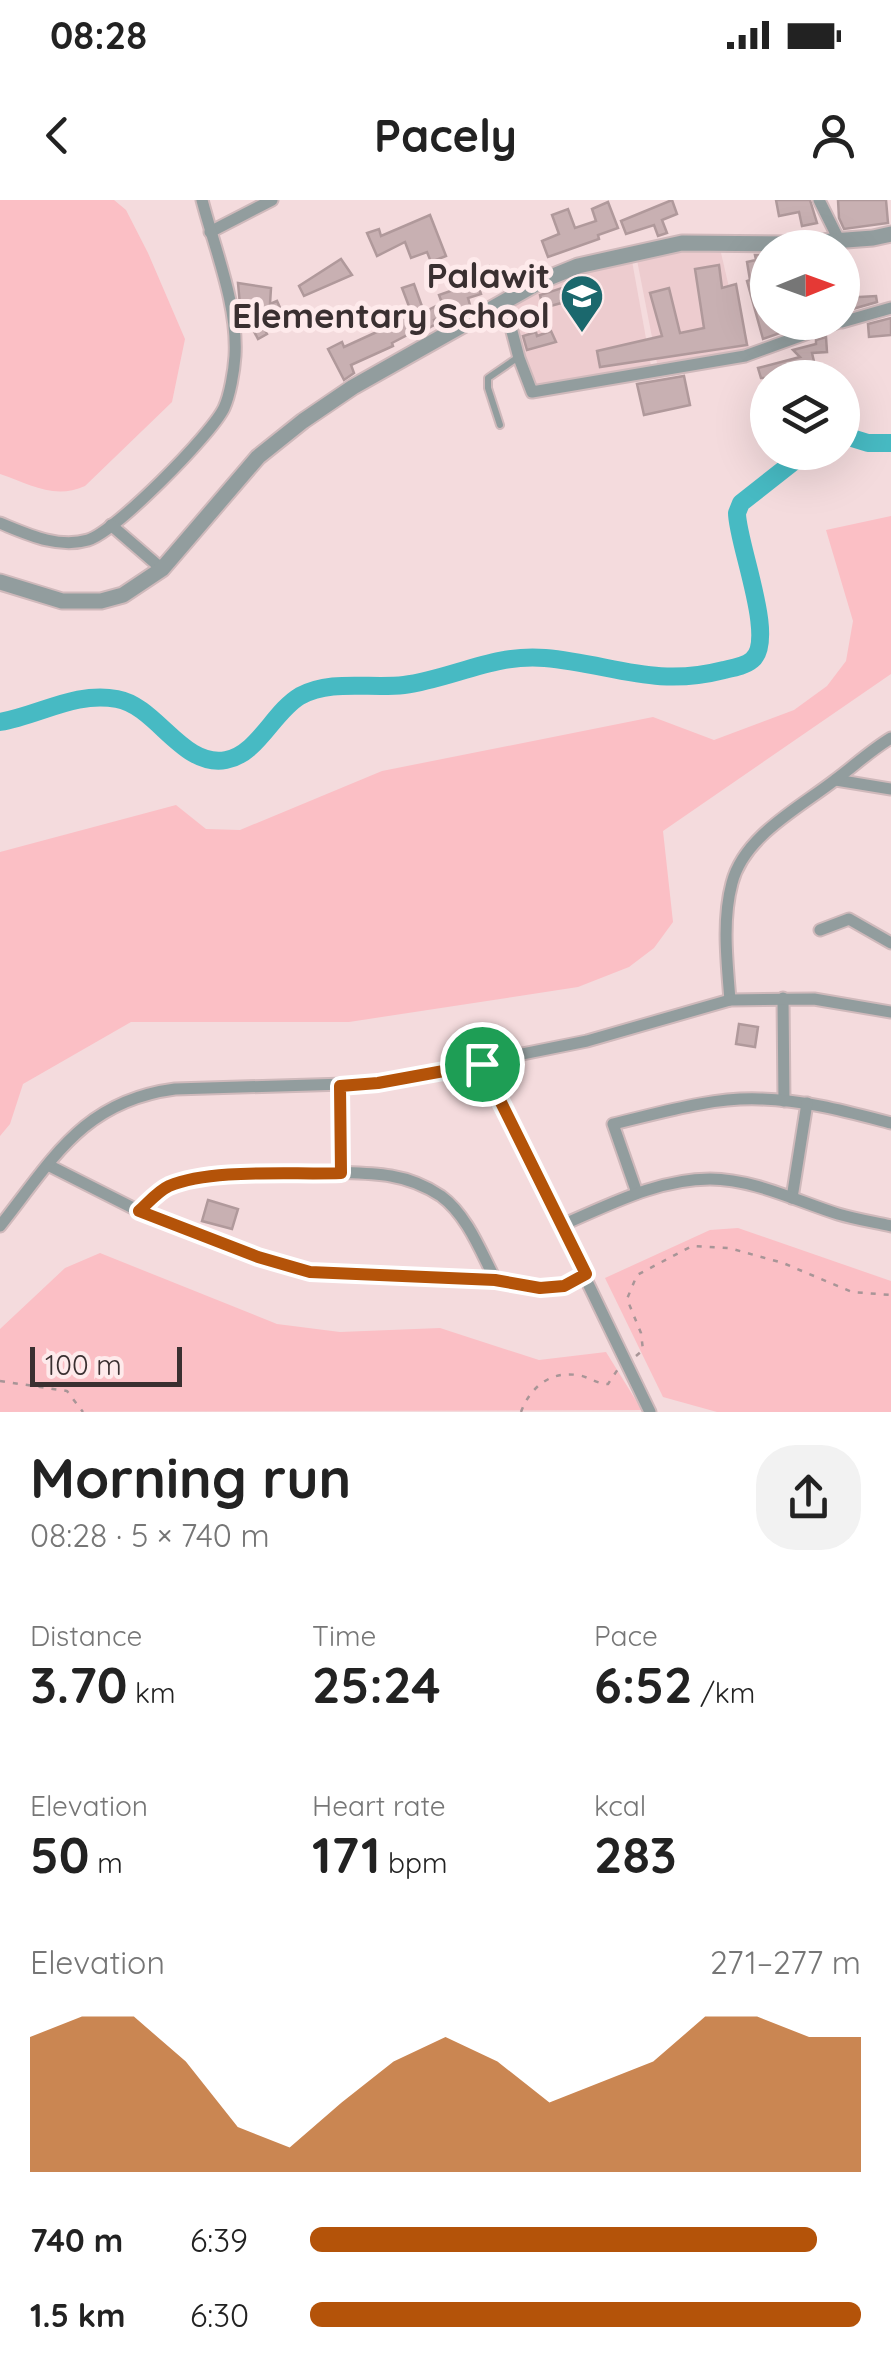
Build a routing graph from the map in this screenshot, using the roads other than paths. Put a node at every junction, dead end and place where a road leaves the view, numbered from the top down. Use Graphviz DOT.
graph roads {
  1 [pos="202,200"];
  2 [pos="272,200"];
  3 [pos="819,200"];
  4 [pos="832,230"];
  5 [pos="210,232"];
  6 [pos="891,234"];
  7 [pos="860,240"];
  8 [pos="750,244"];
  9 [pos="504,301"];
  10 [pos="891,308"];
  11 [pos="860,316"];
  12 [pos="789,340"];
  13 [pos="518,358"];
  14 [pos="500,425"];
  15 [pos="0,523"];
  16 [pos="112,526"];
  17 [pos="162,568"];
  18 [pos="0,582"];
  19 [pos="891,738"];
  20 [pos="836,780"];
  21 [pos="891,789"];
  22 [pos="820,930"];
  23 [pos="891,943"];
  24 [pos="783,998"];
  25 [pos="730,1000"];
  26 [pos="891,1012"];
  27 [pos="482,1064"];
  28 [pos="340,1086"];
  29 [pos="784,1101"];
  30 [pos="807,1103"];
  31 [pos="891,1123"];
  32 [pos="48,1165"];
  33 [pos="341,1173"];
  34 [pos="637,1193"];
  35 [pos="792,1198"];
  36 [pos="139,1211"];
  37 [pos="562,1225"];
  38 [pos="0,1226"];
  39 [pos="891,1226"];
  40 [pos="586,1274"];
  41 [pos="495,1280"];
  42 [pos="650,1412"];
  1 -- 5 [label="street"];
  2 -- 5 [label="street"];
  3 -- 4 [label="street"];
  5 -- 16 [label="street"];
  6 -- 7 [label="street"];
  8 -- 9 [label="street"];
  9 -- 13 [label="street"];
  9 -- 17 [label="street"];
  10 -- 11 [label="street"];
  12 -- 13 [label="street"];
  13 -- 14 [label="lane"];
  15 -- 16 [label="street"];
  16 -- 17 [label="street"];
  17 -- 18 [label="street"];
  19 -- 20 [label="street"];
  20 -- 21 [label="street"];
  20 -- 25 [label="street"];
  22 -- 23 [label="street"];
  24 -- 25 [label="street"];
  24 -- 26 [label="street"];
  24 -- 29 [label="street"];
  25 -- 27 [label="street"];
  27 -- 28 [label="street"];
  27 -- 37 [label="street"];
  28 -- 32 [label="street"];
  28 -- 33 [label="street"];
  29 -- 30 [label="street"];
  29 -- 34 [label="street"];
  30 -- 31 [label="street"];
  30 -- 35 [label="street"];
  32 -- 36 [label="street"];
  32 -- 38 [label="street"];
  33 -- 36 [label="street"];
  33 -- 41 [label="street"];
  34 -- 35 [label="street"];
  34 -- 37 [label="street"];
  35 -- 39 [label="street"];
  36 -- 41 [label="street"];
  37 -- 40 [label="street"];
  40 -- 41 [label="street"];
  40 -- 42 [label="street"];
}
